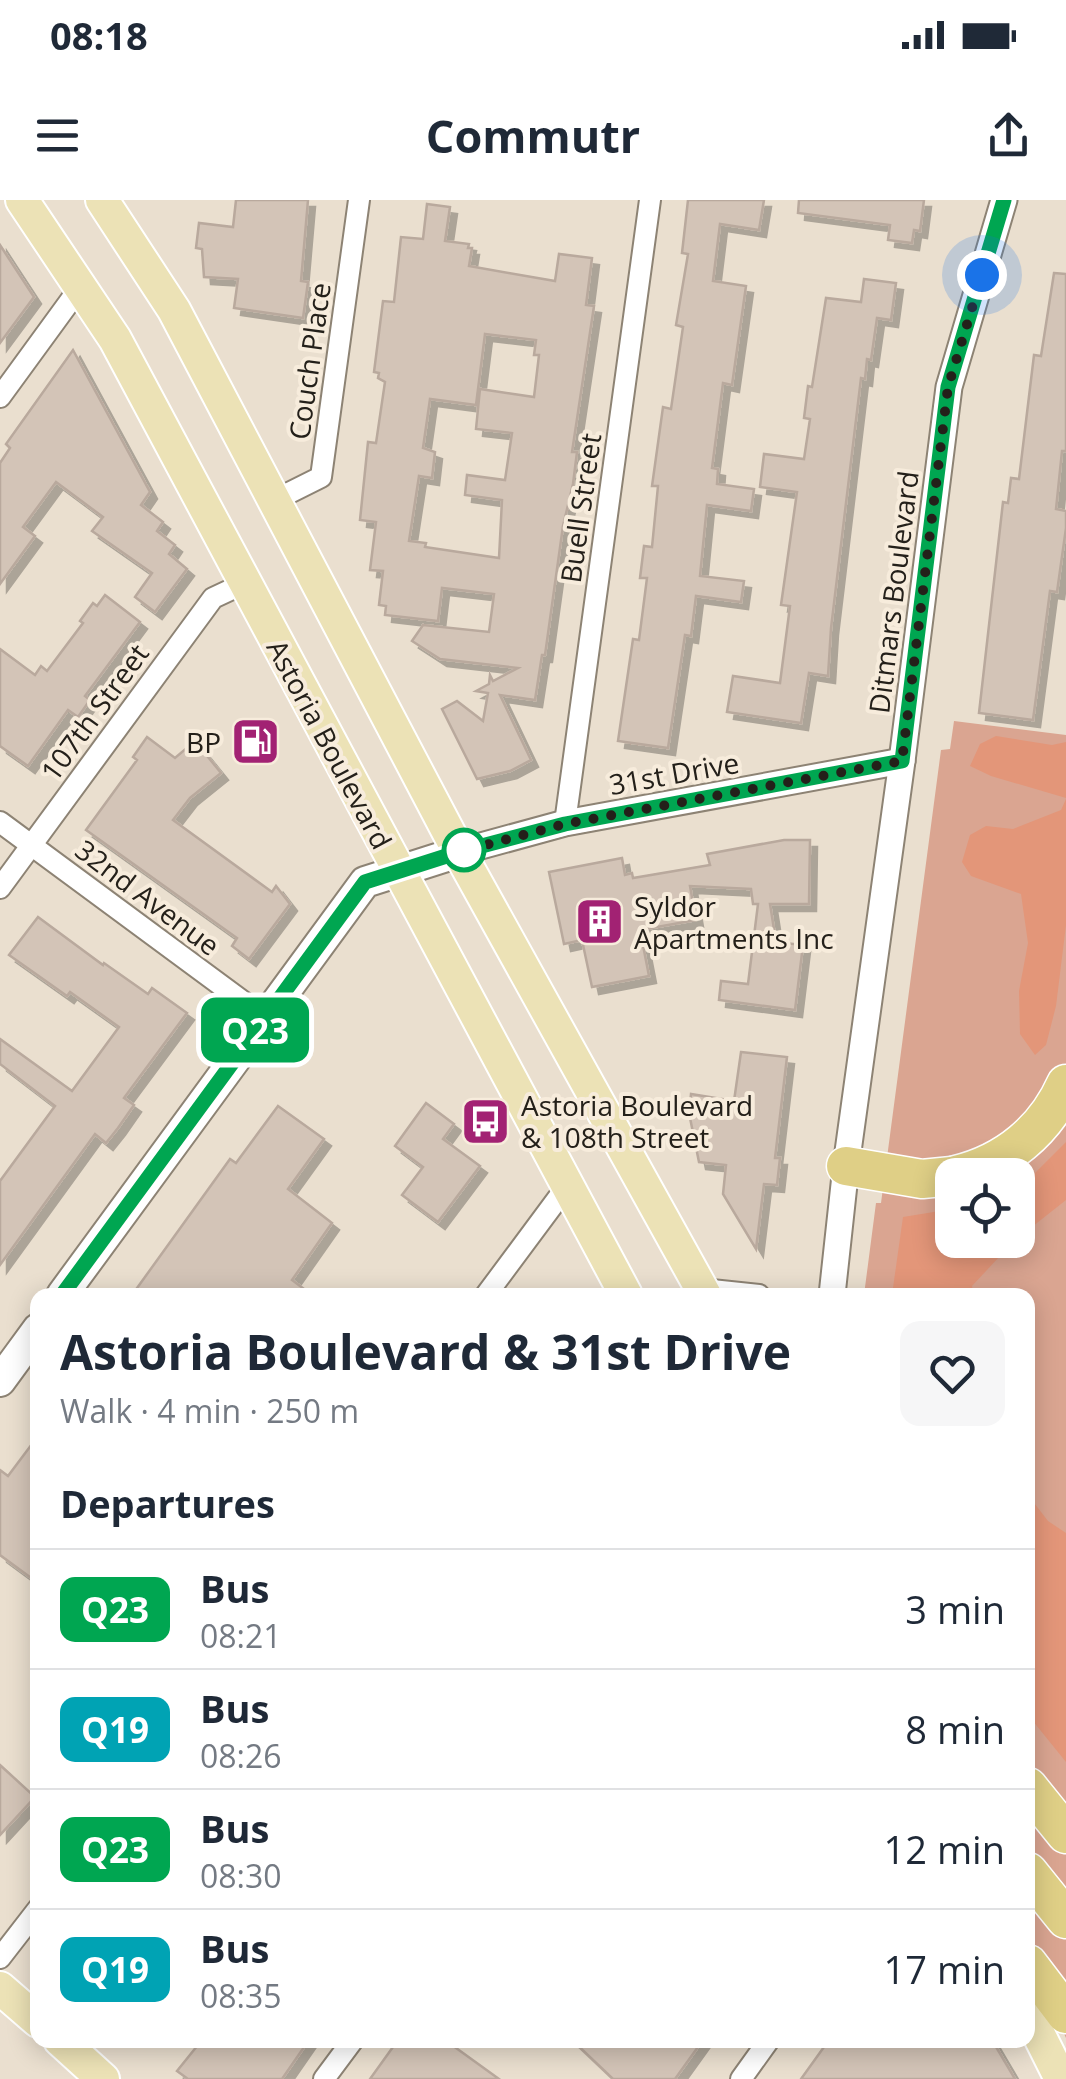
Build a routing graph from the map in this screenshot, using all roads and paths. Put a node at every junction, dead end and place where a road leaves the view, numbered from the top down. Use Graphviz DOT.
graph roads {
  1 [pos="22,200"];
  2 [pos="102,200"];
  3 [pos="359,200"];
  4 [pos="650,200"];
  5 [pos="1004,200"];
  6 [pos="81,286"];
  7 [pos="0,396"];
  8 [pos="274,501"];
  9 [pos="244,583"];
  10 [pos="902,761"];
  11 [pos="0,822"];
  12 [pos="565,824"];
  13 [pos="31,844"];
  14 [pos="459,852"];
  15 [pos="398,872"];
  16 [pos="0,888"];
  17 [pos="264,1017"];
  18 [pos="1066,1084"];
  19 [pos="999,1158"];
  20 [pos="846,1166"];
  21 [pos="935,1177"];
  22 [pos="567,1186"];
  23 [pos="67,1288"];
  24 [pos="491,1288"];
  25 [pos="622,1288"];
  26 [pos="702,1288"];
  27 [pos="833,1288"];
  28 [pos="30,1340"];
  29 [pos="0,1381"];
  30 [pos="1035,1796"];
  31 [pos="1066,1834"];
  32 [pos="1035,1881"];
  33 [pos="30,1919"];
  34 [pos="1066,1920"];
  35 [pos="0,1958"];
  36 [pos="1035,1973"];
  37 [pos="0,1988"];
  38 [pos="30,2014"];
  39 [pos="1066,2014"];
  40 [pos="1035,2027"];
  41 [pos="69,2048"];
  42 [pos="347,2048"];
  43 [pos="764,2048"];
  44 [pos="101,2078"];
  45 [pos="324,2079"];
  46 [pos="741,2079"];
  47 [pos="1061,2079"];
  1 -- 6 [label="main road, Astoria Boulevard"];
  2 -- 8 [label="main road"];
  3 -- 8 [label="street, Couch Place"];
  4 -- 12 [label="street, Buell Street"];
  5 -- 10 [label="street, Ditmars Boulevard"];
  6 -- 7 [label="street"];
  6 -- 9 [label="main road, Astoria Boulevard"];
  8 -- 14 [label="main road"];
  9 -- 13 [label="street, 107th Street"];
  9 -- 15 [label="main road, Astoria Boulevard"];
  10 -- 12 [label="street, 31st Drive"];
  10 -- 20 [label="street, Ditmars Boulevard"];
  11 -- 13 [label="street, 32nd Avenue"];
  12 -- 14 [label="street, 31st Drive"];
  13 -- 16 [label="street, 107th Street"];
  13 -- 17 [label="street, 32nd Avenue"];
  14 -- 15 [label="main road"];
  14 -- 26 [label="main road"];
  15 -- 17 [label="main road"];
  15 -- 22 [label="main road, Astoria Boulevard"];
  17 -- 23 [label="main road"];
  18 -- 19 [label="highway"];
  20 -- 21 [label="highway"];
  20 -- 27 [label="street, Ditmars Boulevard"];
  22 -- 24 [label="street"];
  22 -- 25 [label="main road, Astoria Boulevard"];
  28 -- 29 [label="main road"];
  30 -- 31 [label="highway"];
  32 -- 34 [label="highway"];
  33 -- 35 [label="street"];
  36 -- 39 [label="highway"];
  37 -- 38 [label="main road"];
  40 -- 47 [label="main road"];
  41 -- 44 [label="main road"];
  42 -- 45 [label="street"];
  43 -- 46 [label="street"];
}
